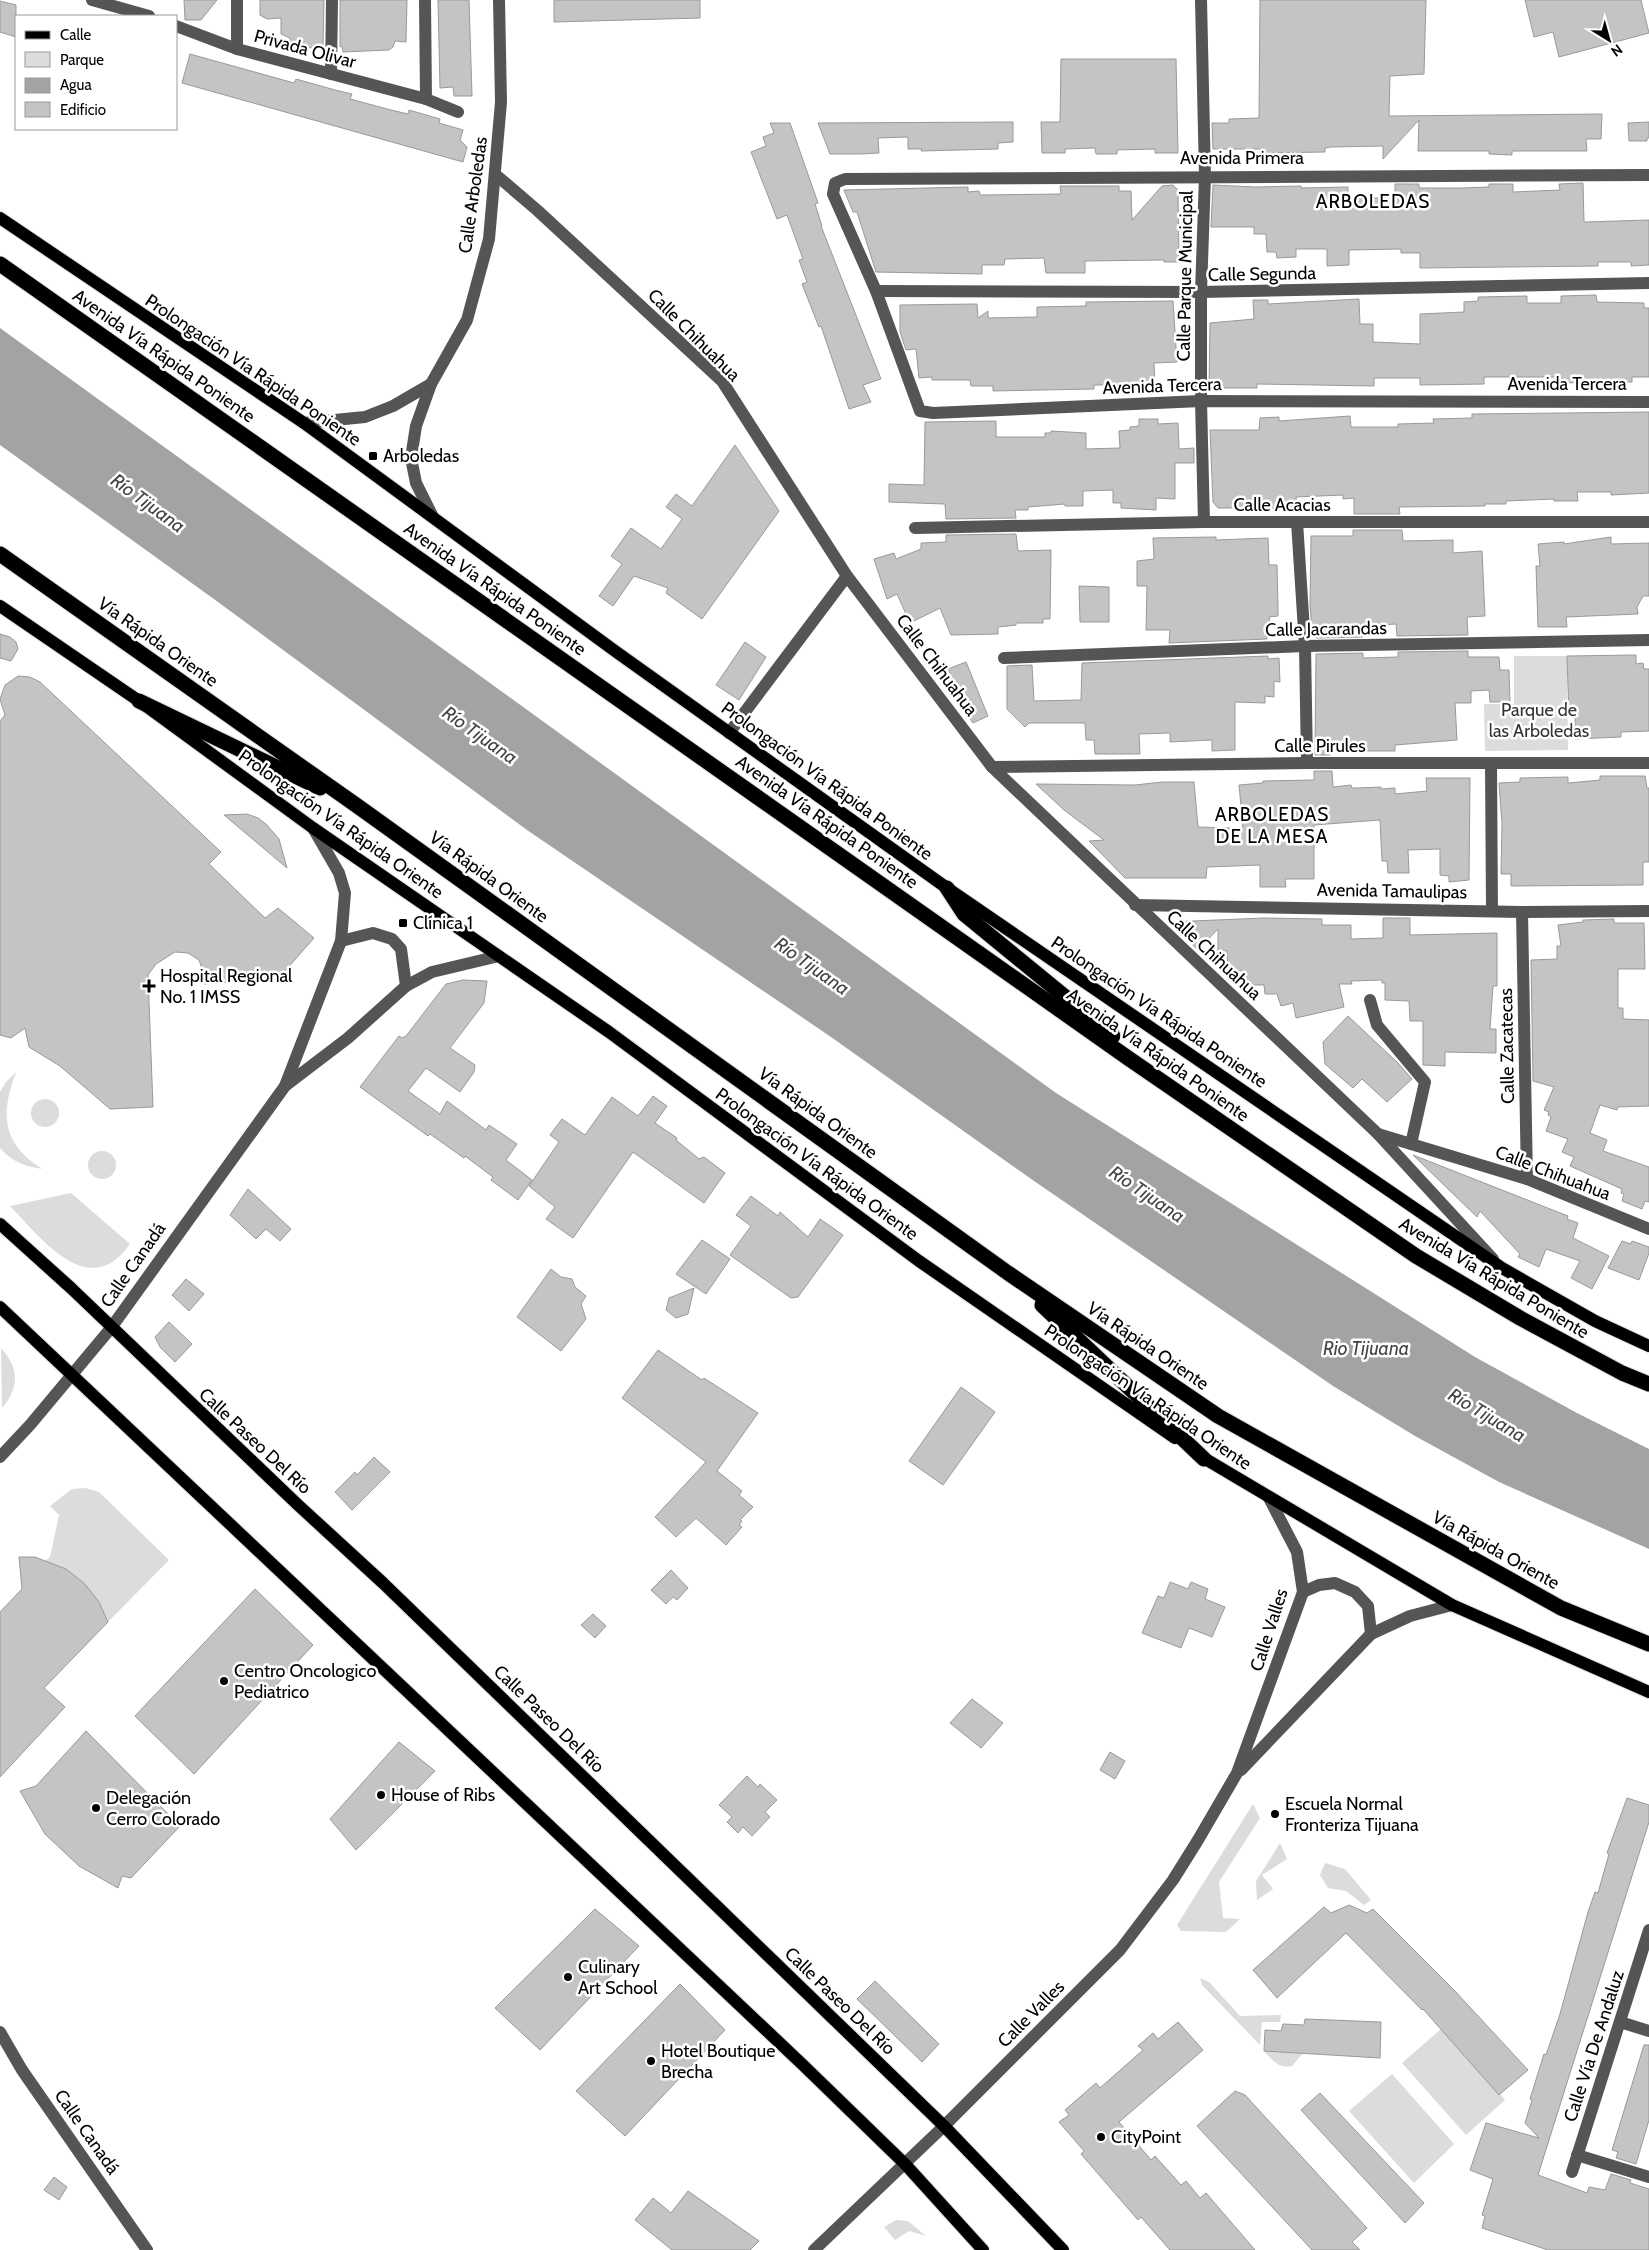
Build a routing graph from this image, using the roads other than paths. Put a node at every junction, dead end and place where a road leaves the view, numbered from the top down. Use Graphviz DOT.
graph roads {
  1 [pos="92,0"];
  2 [pos="236,0"];
  3 [pos="332,0"];
  4 [pos="425,0"];
  5 [pos="499,0"];
  6 [pos="1201,0"];
  7 [pos="142,10"];
  8 [pos="178,27"];
  9 [pos="237,49"];
  10 [pos="331,74"];
  11 [pos="426,99"];
  12 [pos="458,112"];
  13 [pos="496,175"];
  14 [pos="1649,175"];
  15 [pos="1205,176"];
  16 [pos="835,183"];
  17 [pos="0,218"];
  18 [pos="0,264"];
  19 [pos="1649,283"];
  20 [pos="876,291"];
  21 [pos="1201,292"];
  22 [pos="431,384"];
  23 [pos="1201,402"];
  24 [pos="1649,402"];
  25 [pos="304,423"];
  26 [pos="432,515"];
  27 [pos="1204,522"];
  28 [pos="1297,522"];
  29 [pos="1649,522"];
  30 [pos="915,528"];
  31 [pos="0,554"];
  32 [pos="847,576"];
  33 [pos="0,606"];
  34 [pos="1649,640"];
  35 [pos="1305,646"];
  36 [pos="1004,658"];
  37 [pos="139,701"];
  38 [pos="729,733"];
  39 [pos="1307,763"];
  40 [pos="1649,763"];
  41 [pos="1491,764"];
  42 [pos="992,767"];
  43 [pos="356,804"];
  44 [pos="313,828"];
  45 [pos="947,888"];
  46 [pos="1135,904"];
  47 [pos="1492,910"];
  48 [pos="1649,911"];
  49 [pos="1522,912"];
  50 [pos="341,941"];
  51 [pos="499,956"];
  52 [pos="406,986"];
  53 [pos="1370,1000"];
  54 [pos="1128,1058"];
  55 [pos="286,1086"];
  56 [pos="1378,1134"];
  57 [pos="1411,1144"];
  58 [pos="1527,1178"];
  59 [pos="0,1224"];
  60 [pos="1649,1229"];
  61 [pos="1502,1268"];
  62 [pos="1008,1273"];
  63 [pos="0,1307"];
  64 [pos="111,1328"];
  65 [pos="1649,1346"];
  66 [pos="71,1375"];
  67 [pos="1649,1384"];
  68 [pos="0,1458"];
  69 [pos="1204,1459"];
  70 [pos="1269,1498"];
  71 [pos="1303,1592"];
  72 [pos="1452,1606"];
  73 [pos="1371,1634"];
  74 [pos="1649,1644"];
  75 [pos="1649,1692"];
  76 [pos="1237,1774"];
  77 [pos="1649,1930"];
  78 [pos="1620,2022"];
  79 [pos="1649,2031"];
  80 [pos="0,2032"];
  81 [pos="944,2126"];
  82 [pos="1577,2155"];
  83 [pos="905,2164"];
  84 [pos="1572,2172"];
  85 [pos="1649,2176"];
  86 [pos="146,2250"];
  87 [pos="814,2250"];
  88 [pos="983,2250"];
  89 [pos="1063,2250"];
  1 -- 7 [label="street"];
  2 -- 9 [label="street"];
  3 -- 10 [label="street"];
  4 -- 11 [label="street"];
  5 -- 13 [label="street, Calle Arboledas"];
  6 -- 15 [label="street, Calle Parque Municipal"];
  8 -- 9 [label="street, Privada Olivar"];
  9 -- 10 [label="street, Privada Olivar"];
  10 -- 11 [label="street, Privada Olivar"];
  11 -- 12 [label="street, Privada Olivar"];
  13 -- 22 [label="street, Calle Arboledas"];
  13 -- 32 [label="street, Calle Chihuahua"];
  14 -- 15 [label="street, Avenida Primera"];
  15 -- 16 [label="street, Avenida Primera"];
  15 -- 21 [label="street, Calle Parque Municipal"];
  16 -- 20 [label="street, Avenida Tercera"];
  17 -- 25 [label="main road, Prolongación Vía Rápida Poniente"];
  18 -- 54 [label="highway, Avenida Vía Rápida Poniente"];
  19 -- 21 [label="street, Calle Segunda"];
  20 -- 21 [label="street, Calle Segunda"];
  20 -- 23 [label="street, Avenida Tercera"];
  21 -- 23 [label="street, Calle Parque Municipal"];
  22 -- 25 [label="street"];
  22 -- 26 [label="street, Calle Arboledas"];
  23 -- 24 [label="street, Avenida Tercera"];
  23 -- 27 [label="street, Calle Parque Municipal"];
  25 -- 26 [label="main road, Prolongación Vía Rápida Poniente"];
  26 -- 38 [label="main road, Prolongación Vía Rápida Poniente"];
  27 -- 28 [label="street, Calle Acacias"];
  27 -- 30 [label="street, Calle Acacias"];
  28 -- 29 [label="street, Calle Acacias"];
  28 -- 35 [label="street"];
  31 -- 43 [label="highway, Vía Rápida Oriente"];
  32 -- 38 [label="street"];
  32 -- 42 [label="street, Calle Chihuahua"];
  33 -- 37 [label="main road, Prolongación Vía Rápida Oriente"];
  34 -- 35 [label="street, Calle Jacarandas"];
  35 -- 36 [label="street, Calle Jacarandas"];
  35 -- 39 [label="street"];
  37 -- 43 [label="highway"];
  37 -- 44 [label="main road, Prolongación Vía Rápida Oriente"];
  38 -- 45 [label="main road, Prolongación Vía Rápida Poniente"];
  39 -- 41 [label="street, Calle Pirules"];
  39 -- 42 [label="street, Calle Pirules"];
  40 -- 41 [label="street, Calle Pirules"];
  41 -- 47 [label="street"];
  42 -- 46 [label="street, Calle Chihuahua"];
  43 -- 62 [label="highway, Vía Rápida Oriente"];
  44 -- 50 [label="street, Calle Canadá"];
  44 -- 51 [label="main road, Prolongación Vía Rápida Oriente"];
  45 -- 54 [label="highway"];
  45 -- 61 [label="main road, Prolongación Vía Rápida Poniente"];
  46 -- 47 [label="street, Avenida Tamaulipas"];
  46 -- 56 [label="street, Calle Chihuahua"];
  47 -- 49 [label="street, Avenida Tamaulipas"];
  48 -- 49 [label="street, Avenida Tamaulipas"];
  49 -- 58 [label="street, Calle Zacatecas"];
  50 -- 52 [label="street"];
  50 -- 55 [label="street, Calle Canadá"];
  51 -- 52 [label="street, Calle Canadá"];
  51 -- 69 [label="main road, Prolongación Vía Rápida Oriente"];
  52 -- 55 [label="street, Calle Canadá"];
  53 -- 57 [label="street"];
  54 -- 67 [label="highway, Avenida Vía Rápida Poniente"];
  55 -- 64 [label="street, Calle Canadá"];
  56 -- 57 [label="street, Calle Chihuahua"];
  56 -- 61 [label="street"];
  57 -- 58 [label="street, Calle Chihuahua"];
  58 -- 60 [label="street, Calle Chihuahua"];
  59 -- 64 [label="main road, Calle Paseo Del Río"];
  61 -- 65 [label="main road, Prolongación Vía Rápida Poniente"];
  62 -- 69 [label="highway"];
  62 -- 74 [label="highway, Vía Rápida Oriente"];
  63 -- 66 [label="main road"];
  64 -- 66 [label="street, Calle Canadá"];
  64 -- 81 [label="main road, Calle Paseo Del Río"];
  66 -- 68 [label="street, Calle Canadá"];
  66 -- 83 [label="main road"];
  69 -- 70 [label="main road, Prolongación Vía Rápida Oriente"];
  70 -- 71 [label="street, Calle Valles"];
  70 -- 72 [label="main road, Prolongación Vía Rápida Oriente"];
  71 -- 73 [label="street"];
  71 -- 76 [label="street, Calle Valles"];
  72 -- 73 [label="street, Calle Valles"];
  72 -- 75 [label="main road, Prolongación Vía Rápida Oriente"];
  73 -- 76 [label="street, Calle Valles"];
  76 -- 81 [label="street, Calle Valles"];
  77 -- 78 [label="street, Calle Vía De Andaluz"];
  78 -- 79 [label="street"];
  78 -- 82 [label="street, Calle Vía De Andaluz"];
  80 -- 86 [label="street, Calle Canadá"];
  81 -- 83 [label="street, Calle Valles"];
  81 -- 89 [label="main road, Calle Paseo Del Río"];
  82 -- 84 [label="street, Calle Vía De Andaluz"];
  82 -- 85 [label="street"];
  83 -- 87 [label="street, Calle Valles"];
  83 -- 88 [label="main road"];
}
